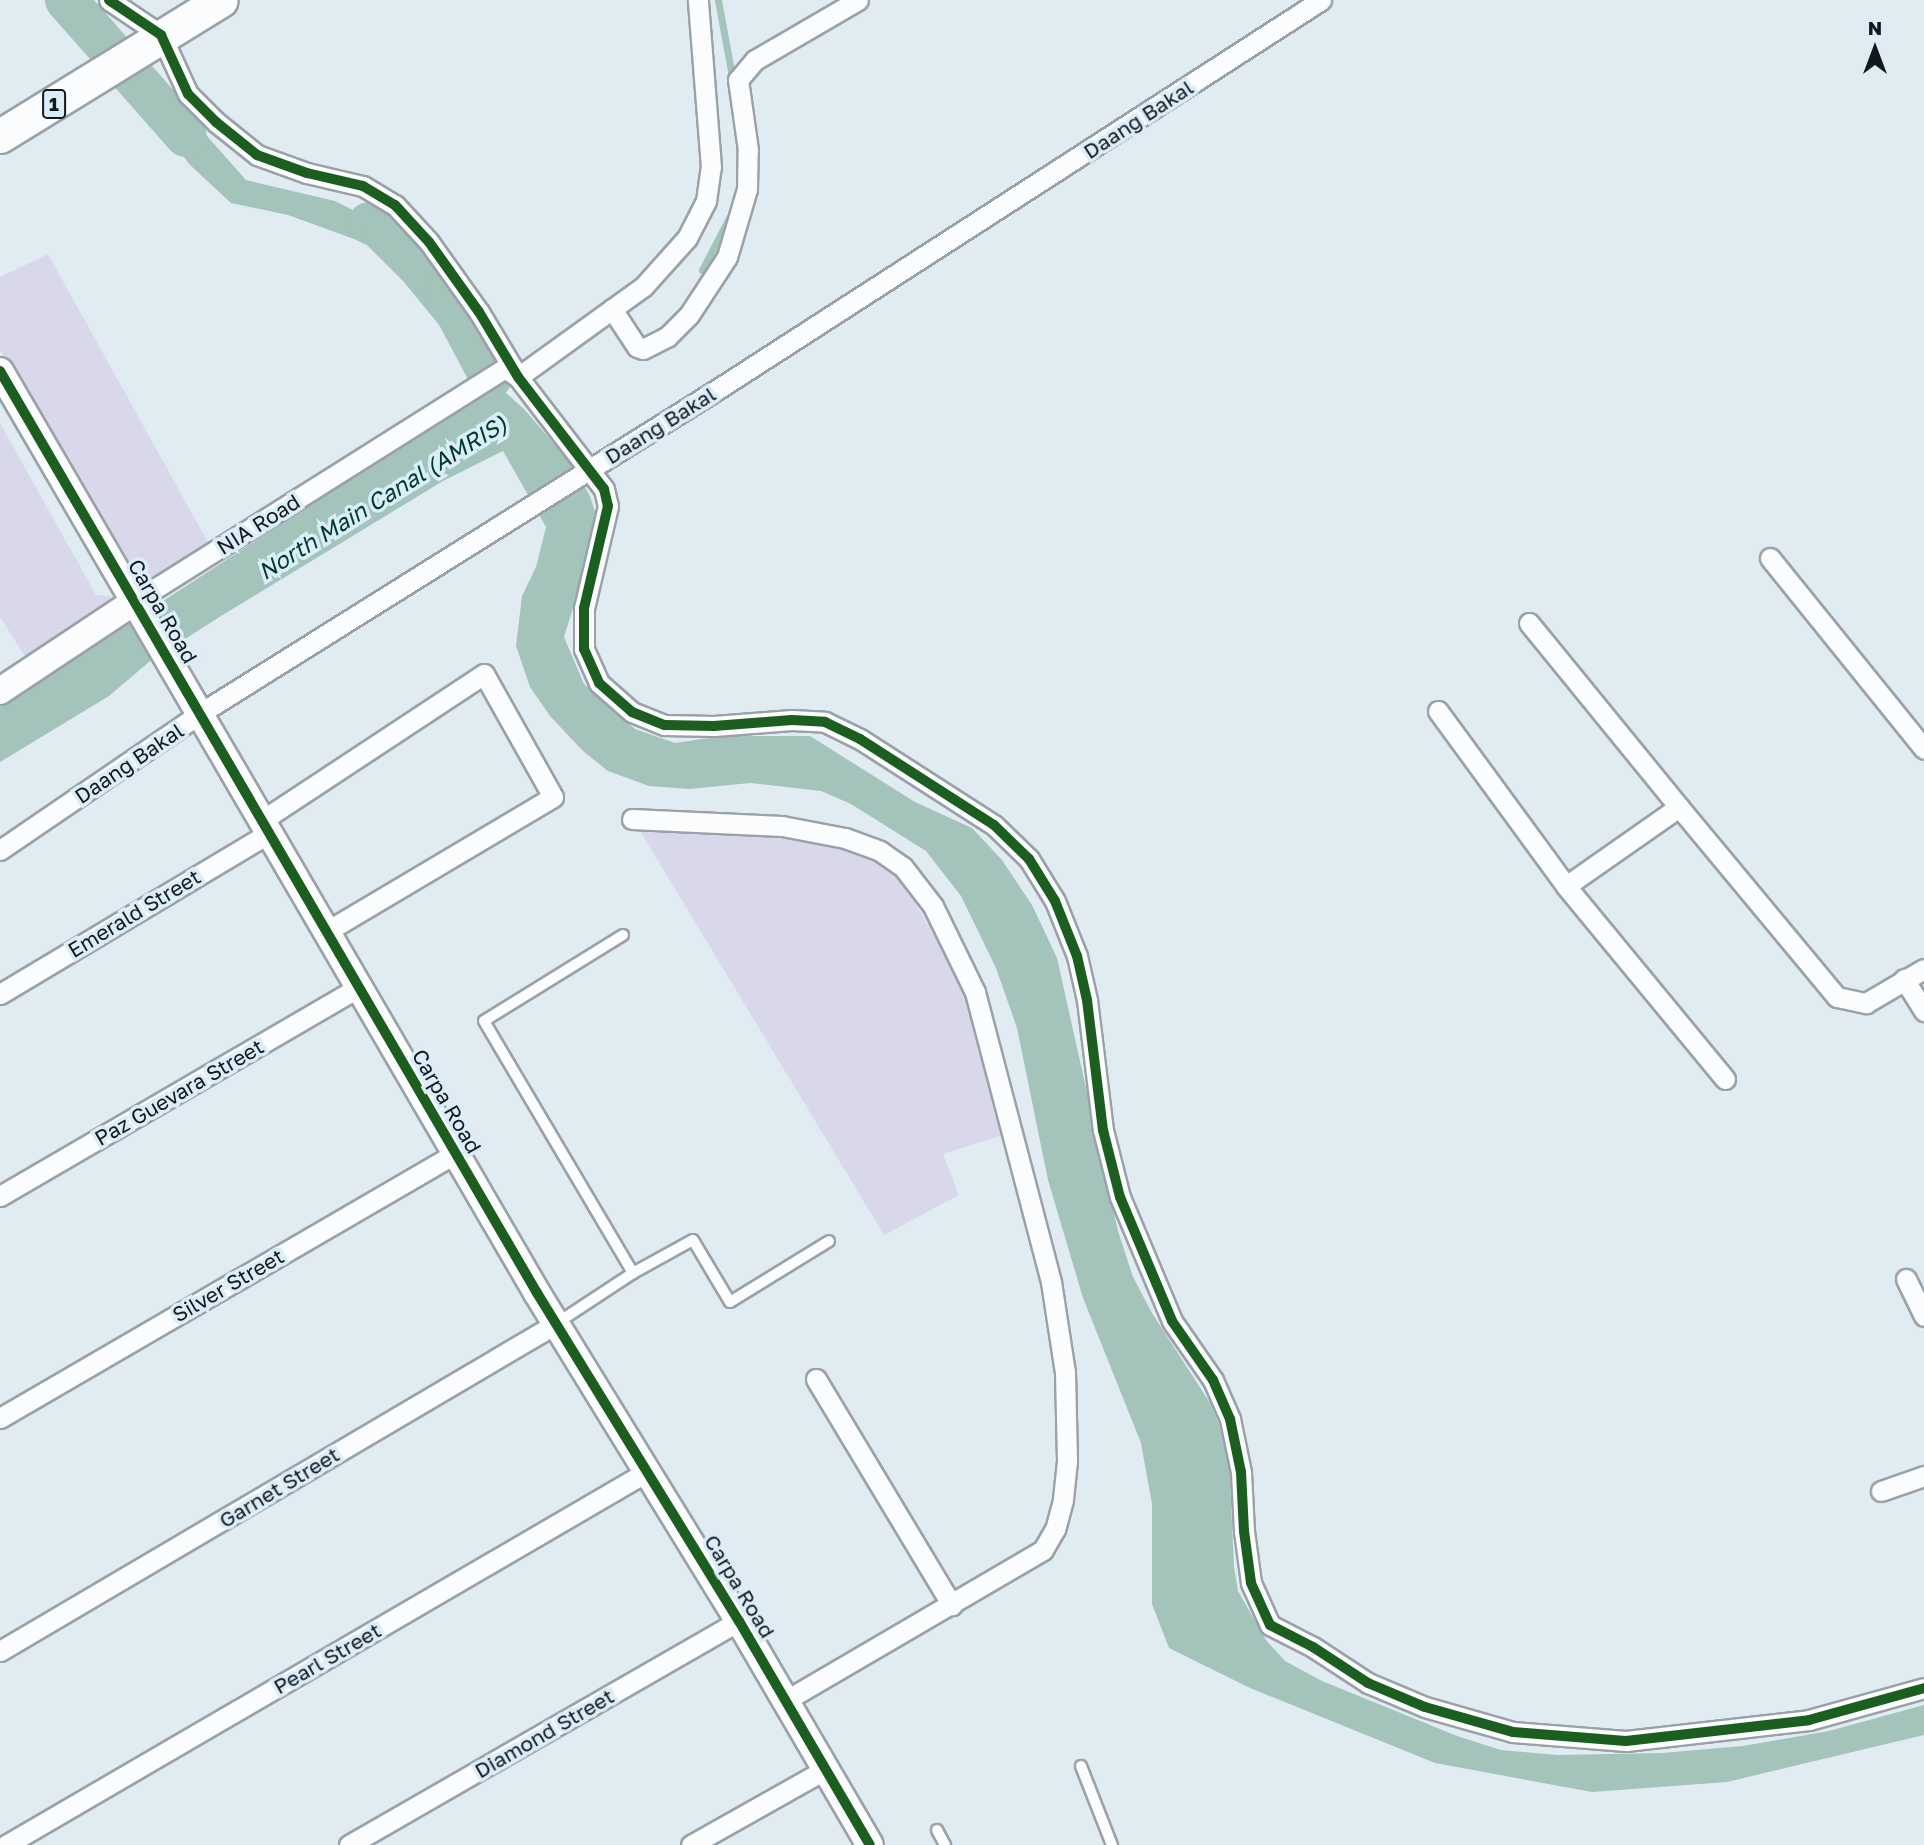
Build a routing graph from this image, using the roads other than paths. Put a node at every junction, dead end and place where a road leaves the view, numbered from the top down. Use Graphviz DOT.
graph roads {
  1 [pos="109,0"];
  2 [pos="221,0"];
  3 [pos="698,0"];
  4 [pos="858,0"];
  5 [pos="1321,0"];
  6 [pos="152,41"];
  7 [pos="0,136"];
  8 [pos="612,309"];
  9 [pos="0,371"];
  10 [pos="511,372"];
  11 [pos="583,472"];
  12 [pos="1770,558"];
  13 [pos="140,605"];
  14 [pos="1530,623"];
  15 [pos="0,691"];
  16 [pos="1438,710"];
  17 [pos="199,714"];
  18 [pos="1924,749"];
  19 [pos="1679,807"];
  20 [pos="632,819"];
  21 [pos="265,827"];
  22 [pos="0,850"];
  23 [pos="1566,886"];
  24 [pos="326,932"];
  25 [pos="623,935"];
  26 [pos="1924,969"];
  27 [pos="1904,979"];
  28 [pos="359,987"];
  29 [pos="0,994"];
  30 [pos="1924,1011"];
  31 [pos="1725,1079"];
  32 [pos="456,1153"];
  33 [pos="0,1196"];
  34 [pos="829,1241"];
  35 [pos="633,1273"];
  36 [pos="1906,1279"];
  37 [pos="1924,1316"];
  38 [pos="557,1323"];
  39 [pos="816,1378"];
  40 [pos="0,1418"];
  41 [pos="648,1471"];
  42 [pos="1924,1476"];
  43 [pos="1881,1491"];
  44 [pos="952,1605"];
  45 [pos="739,1621"];
  46 [pos="0,1651"];
  47 [pos="1924,1688"];
  48 [pos="786,1700"];
  49 [pos="1081,1766"];
  50 [pos="826,1769"];
  51 [pos="937,1830"];
  52 [pos="6,1845"];
  53 [pos="349,1845"];
  54 [pos="691,1845"];
  55 [pos="870,1845"];
  56 [pos="944,1845"];
  57 [pos="1112,1845"];
  1 -- 6 [label="street"];
  2 -- 6 [label="highway, 1"];
  3 -- 8 [label="street, NIA Road"];
  4 -- 8 [label="street"];
  5 -- 11 [label="street, Daang Bakal"];
  6 -- 7 [label="highway, 1"];
  6 -- 10 [label="street"];
  8 -- 10 [label="street, NIA Road"];
  9 -- 13 [label="street, Carpa Road"];
  10 -- 11 [label="street"];
  10 -- 13 [label="street, NIA Road"];
  11 -- 17 [label="street, Daang Bakal"];
  11 -- 47 [label="street"];
  12 -- 18 [label="street"];
  13 -- 15 [label="street, NIA Road"];
  13 -- 17 [label="street, Carpa Road"];
  14 -- 19 [label="street"];
  16 -- 23 [label="street"];
  17 -- 21 [label="street, Carpa Road"];
  17 -- 22 [label="street, Daang Bakal"];
  19 -- 23 [label="street"];
  19 -- 27 [label="street"];
  20 -- 44 [label="street"];
  21 -- 24 [label="street, Carpa Road"];
  21 -- 24 [label="street, Emerald Street"];
  21 -- 29 [label="street, Emerald Street"];
  23 -- 31 [label="street"];
  24 -- 28 [label="street, Carpa Road"];
  25 -- 35 [label="lane"];
  26 -- 27 [label="street"];
  27 -- 30 [label="street"];
  28 -- 32 [label="street, Carpa Road"];
  28 -- 33 [label="street, Paz Guevara Street"];
  32 -- 38 [label="street, Carpa Road"];
  32 -- 40 [label="street, Silver Street"];
  34 -- 35 [label="lane"];
  35 -- 38 [label="lane"];
  36 -- 37 [label="street"];
  38 -- 41 [label="street, Carpa Road"];
  38 -- 46 [label="street, Garnet Street"];
  39 -- 44 [label="street"];
  41 -- 45 [label="street, Carpa Road"];
  41 -- 52 [label="street, Pearl Street"];
  42 -- 43 [label="street"];
  44 -- 48 [label="street"];
  45 -- 48 [label="street, Carpa Road"];
  45 -- 53 [label="street, Diamond Street"];
  48 -- 50 [label="street, Carpa Road"];
  49 -- 57 [label="lane"];
  50 -- 54 [label="street"];
  50 -- 55 [label="street, Carpa Road"];
  51 -- 56 [label="lane"];
}
